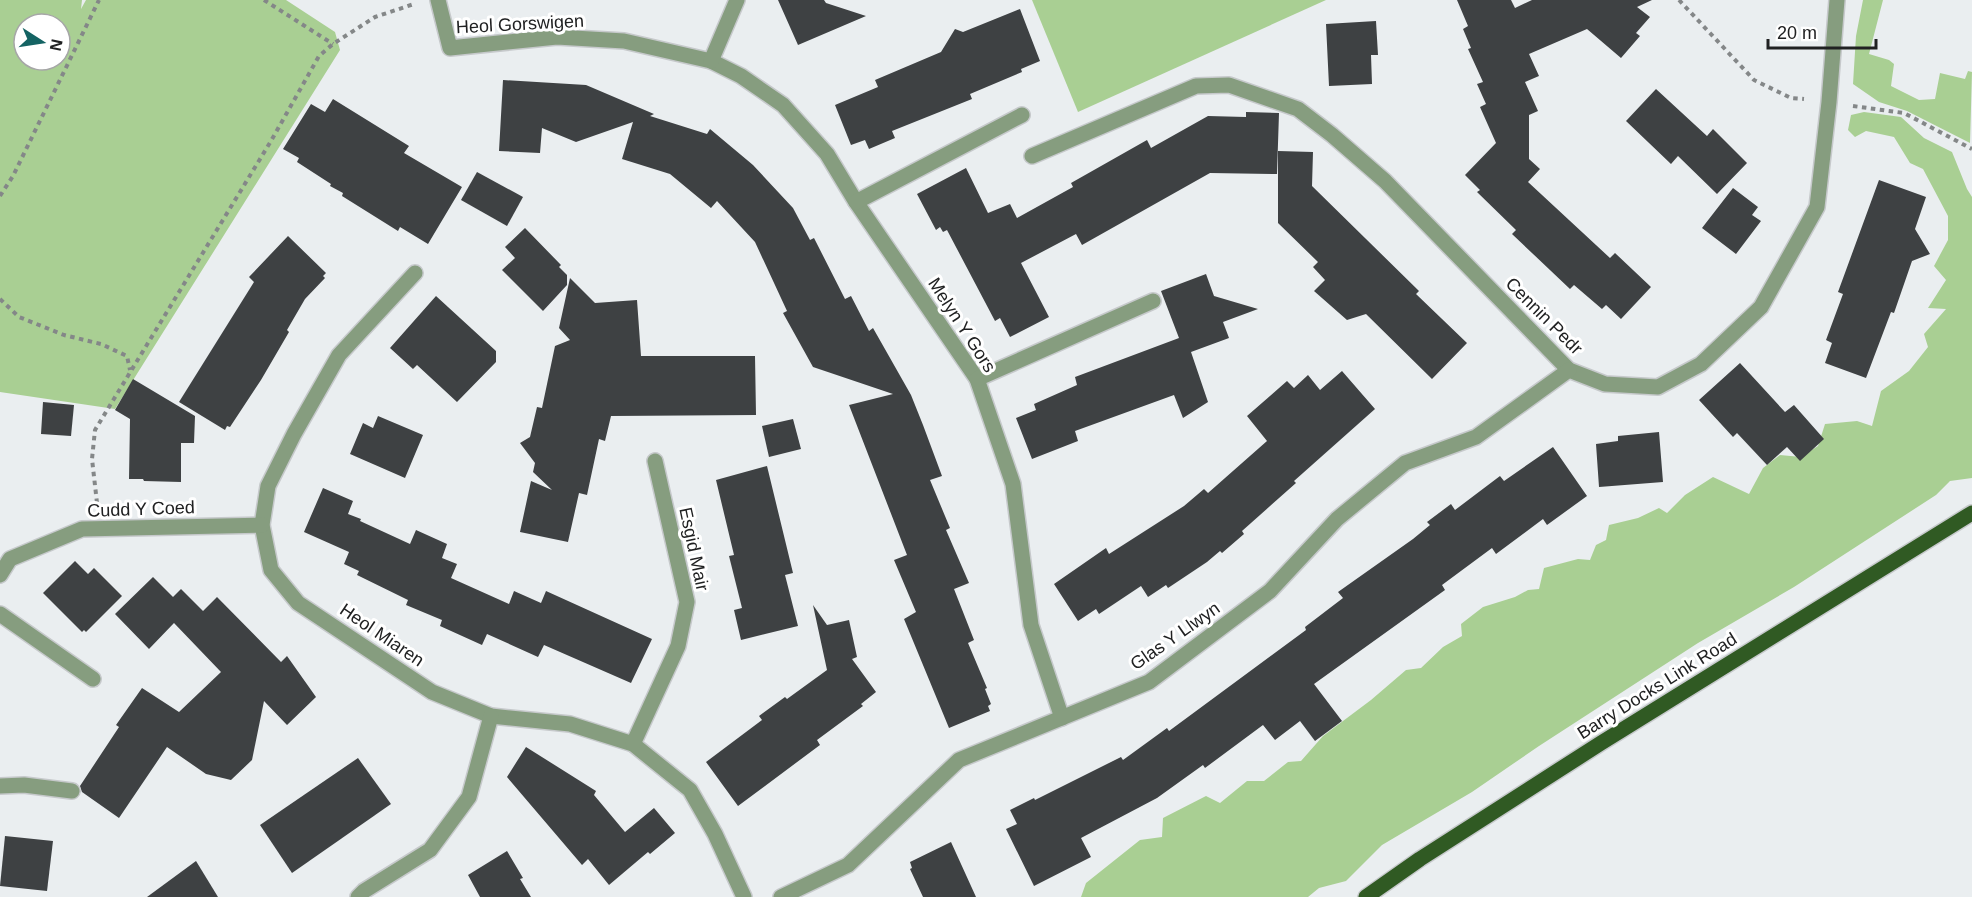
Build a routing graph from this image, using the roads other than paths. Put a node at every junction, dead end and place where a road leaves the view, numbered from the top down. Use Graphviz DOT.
graph roads {
  1 [pos="438,0"];
  2 [pos="737,0"];
  3 [pos="1837,0"];
  4 [pos="711,61"];
  5 [pos="1022,115"];
  6 [pos="1032,156"];
  7 [pos="856,202"];
  8 [pos="415,273"];
  9 [pos="1153,301"];
  10 [pos="1569,370"];
  11 [pos="977,380"];
  12 [pos="655,461"];
  13 [pos="1972,513"];
  14 [pos="262,525"];
  15 [pos="0,575"];
  16 [pos="0,614"];
  17 [pos="93,679"];
  18 [pos="491,716"];
  19 [pos="1062,718"];
  20 [pos="633,744"];
  21 [pos="0,786"];
  22 [pos="72,791"];
  23 [pos="358,897"];
  24 [pos="744,897"];
  25 [pos="781,897"];
  26 [pos="1366,897"];
  1 -- 4 [label="street, Heol Gorswigen"];
  2 -- 4 [label="street"];
  3 -- 10 [label="street, Cennin Pedr"];
  4 -- 7 [label="street, Melyn Y Gors"];
  5 -- 7 [label="street"];
  6 -- 10 [label="street, Cennin Pedr"];
  7 -- 11 [label="street, Melyn Y Gors"];
  8 -- 14 [label="street, Heol Miaren"];
  9 -- 11 [label="street"];
  10 -- 19 [label="street, Glas Y Llwyn"];
  11 -- 19 [label="street, Melyn Y Gors"];
  12 -- 20 [label="street, Esgid Mair"];
  13 -- 26 [label="main road, Barry Docks Link Road"];
  14 -- 15 [label="street, Cudd Y Coed"];
  14 -- 18 [label="street, Heol Miaren"];
  16 -- 17 [label="street"];
  18 -- 20 [label="street, Heol Miaren"];
  18 -- 23 [label="street"];
  19 -- 25 [label="street, Glas Y Llwyn"];
  20 -- 24 [label="street, Heol Miaren"];
  21 -- 22 [label="street"];
}
